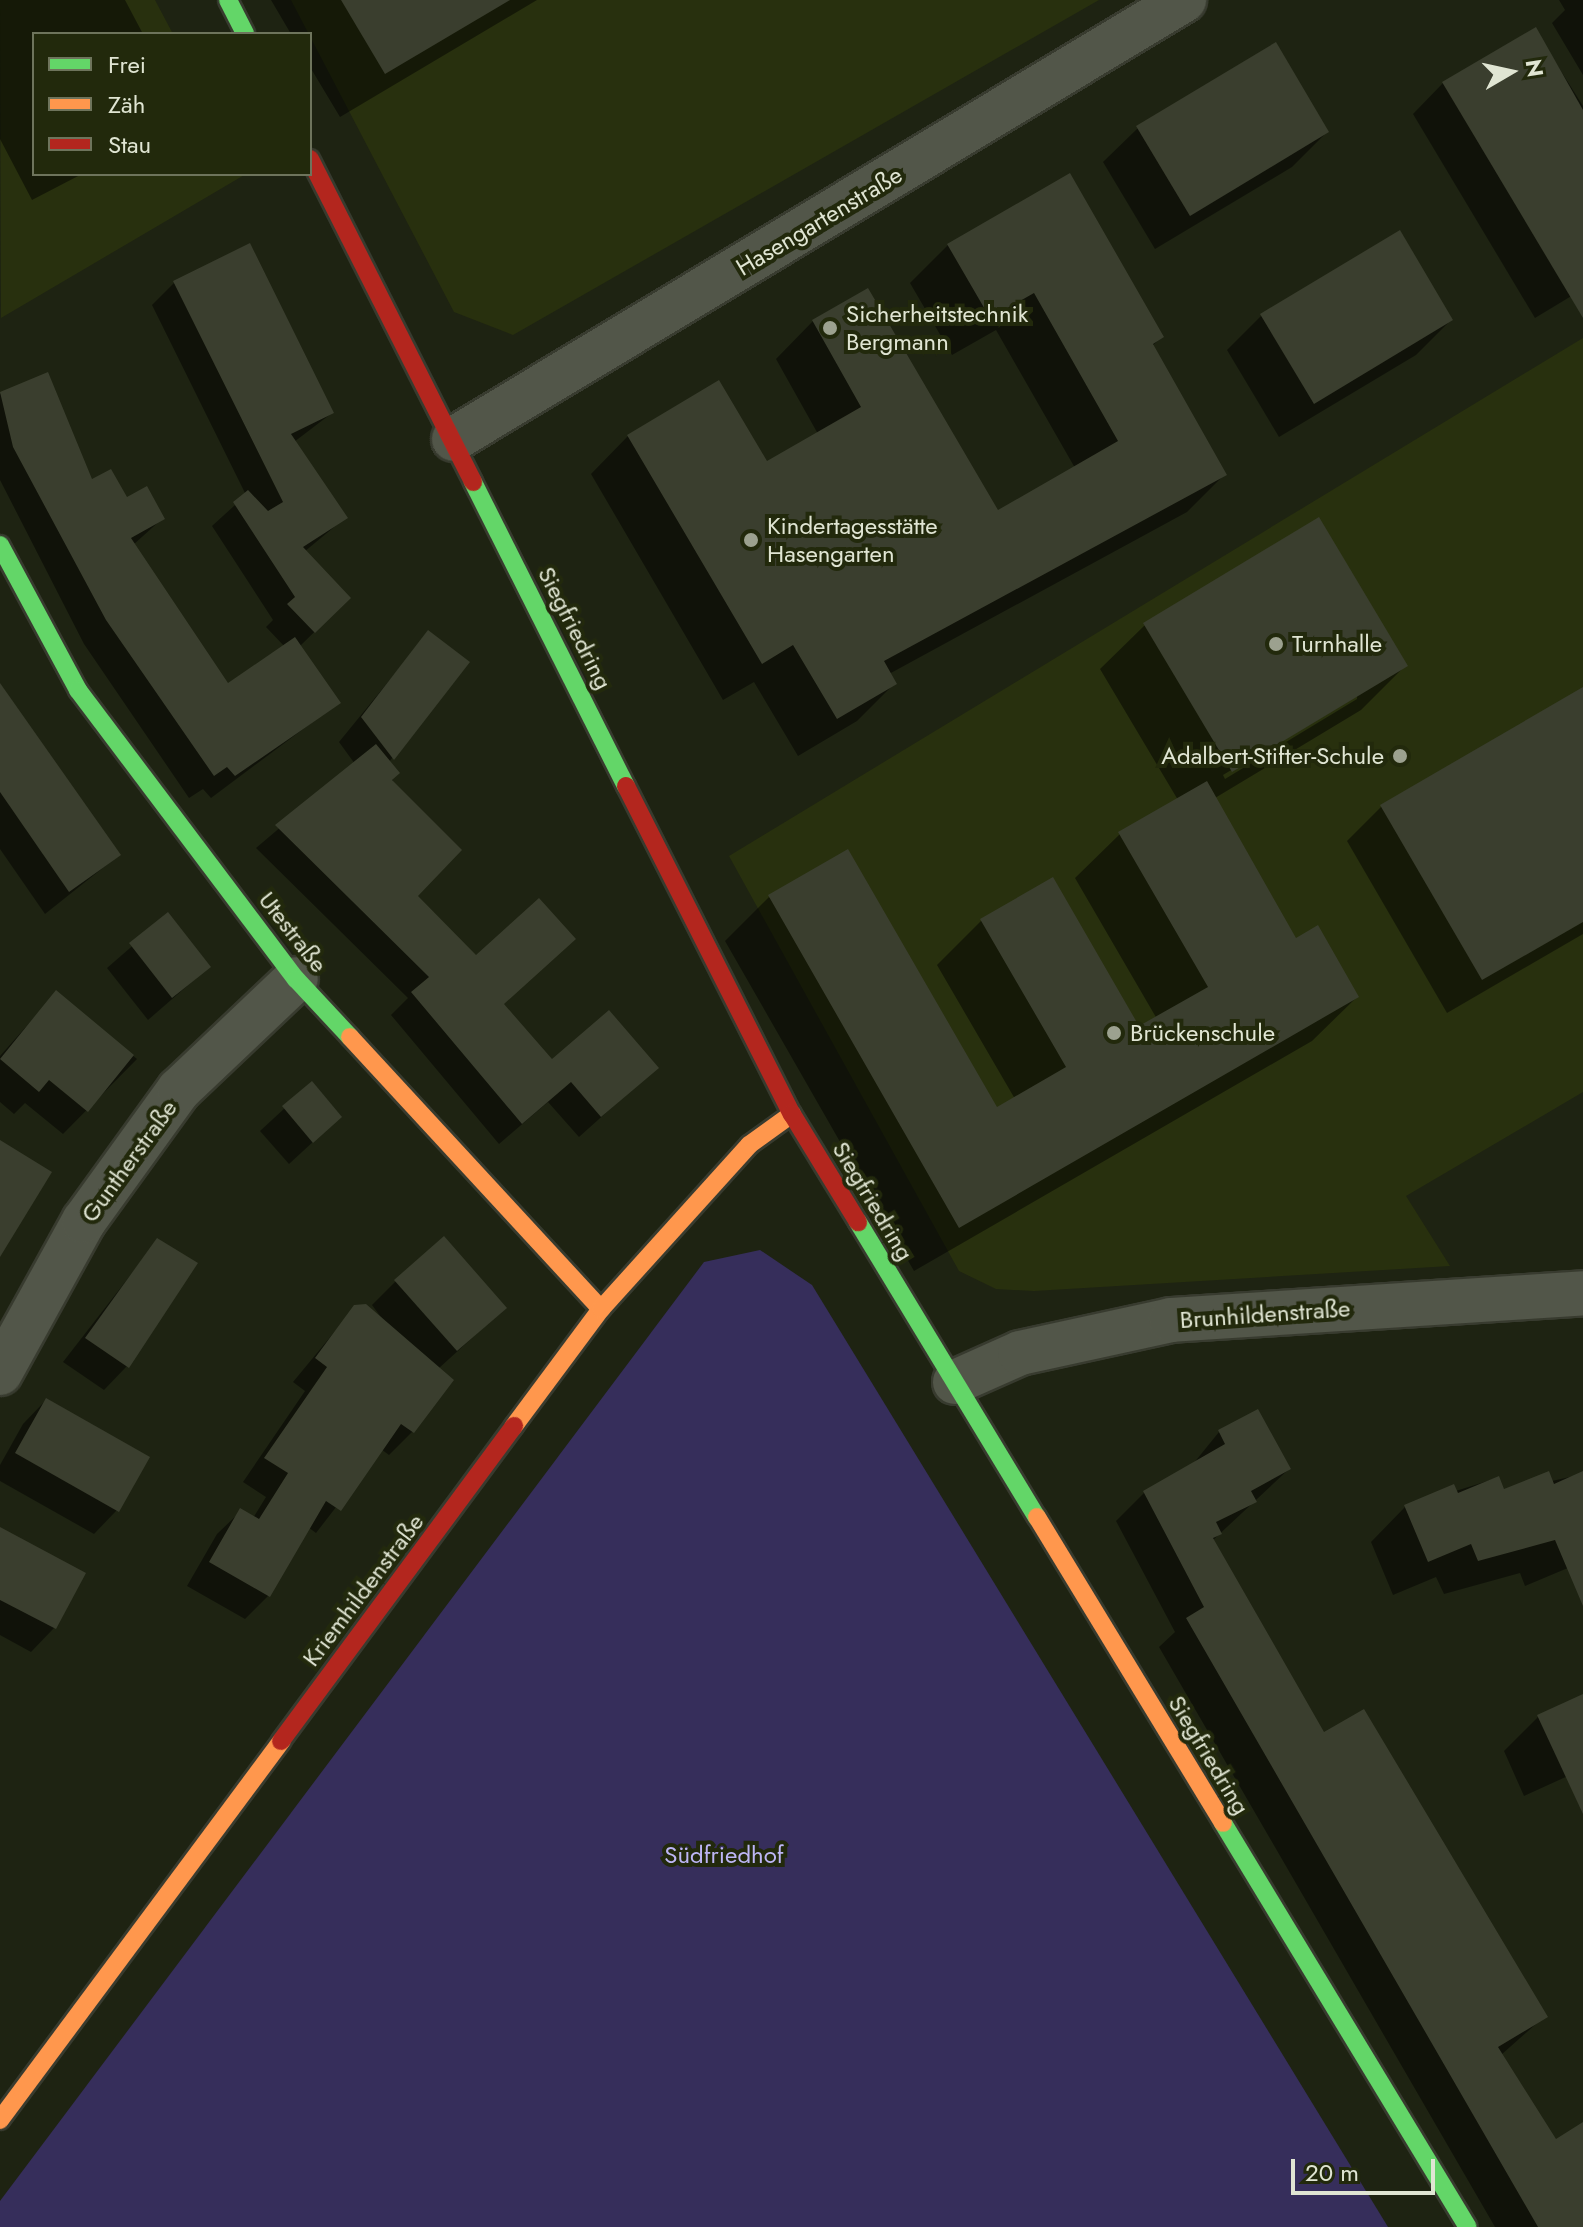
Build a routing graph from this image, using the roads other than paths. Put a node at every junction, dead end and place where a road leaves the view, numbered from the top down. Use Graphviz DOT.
graph roads {
  1 [pos="228,0"];
  2 [pos="1184,0"];
  3 [pos="244,32"];
  4 [pos="312,163"];
  5 [pos="454,439"];
  6 [pos="0,545"];
  7 [pos="296,979"];
  8 [pos="792,1114"];
  9 [pos="1583,1293"];
  10 [pos="601,1309"];
  11 [pos="0,1373"];
  12 [pos="955,1382"];
  13 [pos="0,2120"];
  14 [pos="1468,2227"];
  1 -- 3 [label="main road"];
  2 -- 5 [label="street, Hasengartenstraße"];
  4 -- 5 [label="main road, Siegfriedring"];
  5 -- 8 [label="main road, Siegfriedring"];
  6 -- 7 [label="main road, Utestraße"];
  7 -- 10 [label="main road, Utestraße"];
  7 -- 11 [label="street, Guntherstraße"];
  8 -- 10 [label="main road, Kriemhildenstraße"];
  8 -- 12 [label="main road, Siegfriedring"];
  9 -- 12 [label="street, Brunhildenstraße"];
  10 -- 13 [label="main road, Kriemhildenstraße"];
  12 -- 14 [label="main road, Siegfriedring"];
}
